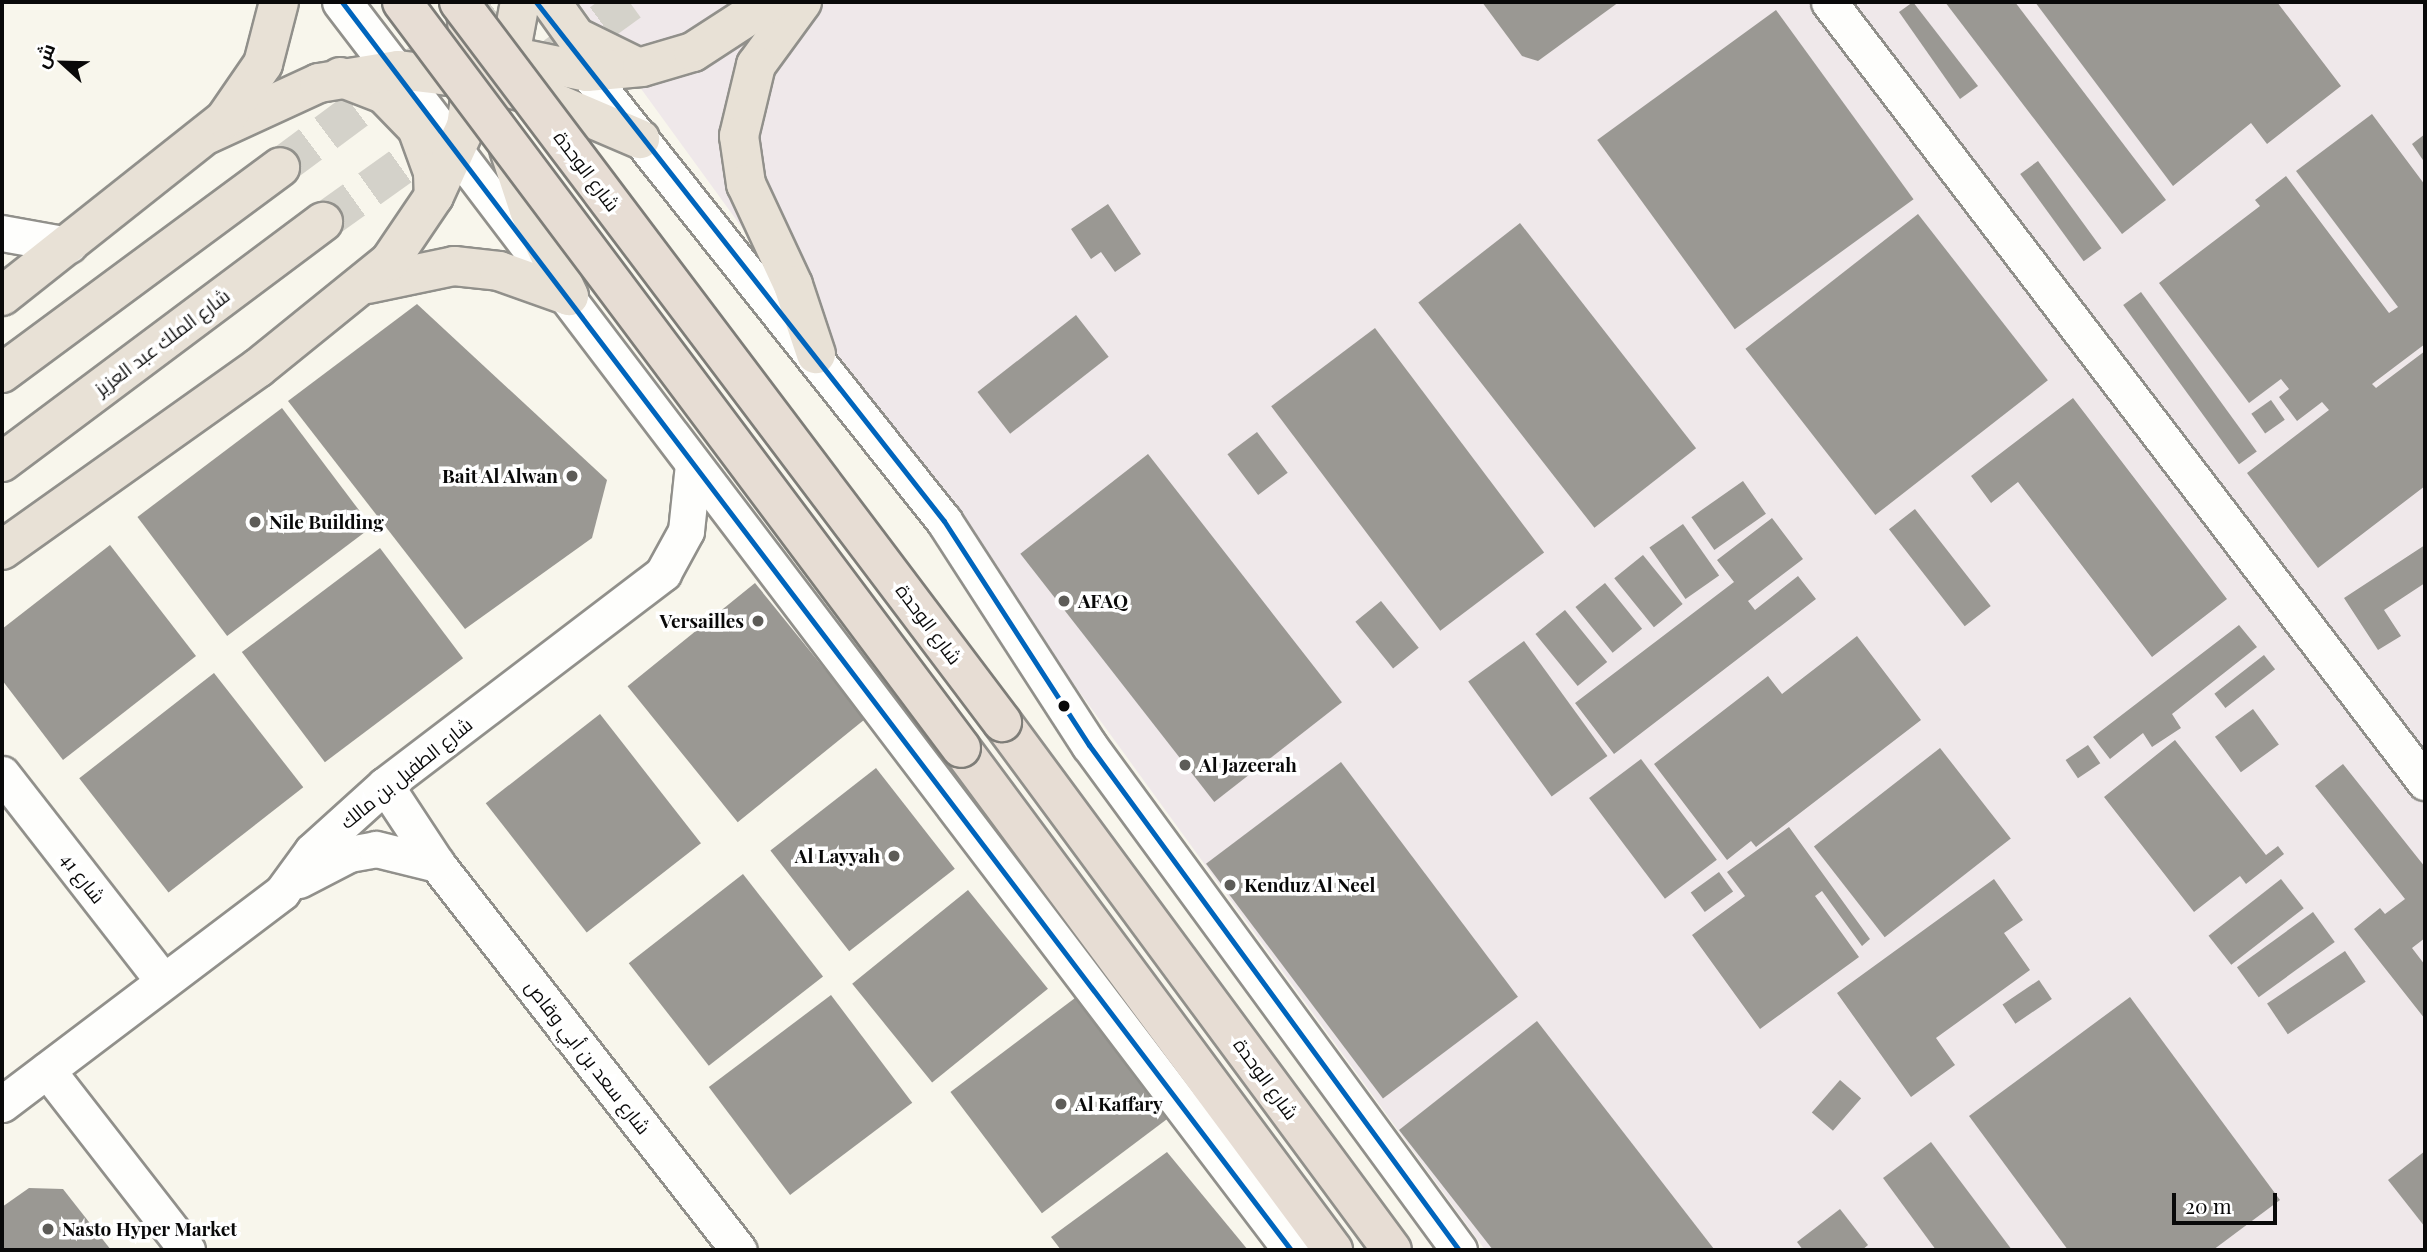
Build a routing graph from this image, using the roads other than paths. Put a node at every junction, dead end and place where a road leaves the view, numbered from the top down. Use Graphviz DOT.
graph roads {
  1 [pos="279,2"];
  2 [pos="342,2"];
  3 [pos="393,2"];
  4 [pos="402,2"];
  5 [pos="462,2"];
  6 [pos="520,2"];
  7 [pos="536,2"];
  8 [pos="551,2"];
  9 [pos="770,2"];
  10 [pos="802,2"];
  11 [pos="1829,2"];
  12 [pos="642,67"];
  13 [pos="489,68"];
  14 [pos="398,70"];
  15 [pos="587,72"];
  16 [pos="340,77"];
  17 [pos="208,134"];
  18 [pos="640,139"];
  19 [pos="455,150"];
  20 [pos="280,167"];
  21 [pos="435,196"];
  22 [pos="323,222"];
  23 [pos="2,233"];
  24 [pos="69,245"];
  25 [pos="368,284"];
  26 [pos="2,296"];
  27 [pos="569,296"];
  28 [pos="816,354"];
  29 [pos="2,373"];
  30 [pos="2,463"];
  31 [pos="693,464"];
  32 [pos="2,550"];
  33 [pos="2,774"];
  34 [pos="2425,782"];
  35 [pos="385,785"];
  36 [pos="437,864"];
  37 [pos="282,892"];
  38 [pos="163,981"];
  39 [pos="47,1070"];
  40 [pos="2,1104"];
  41 [pos="187,1250"];
  42 [pos="739,1250"];
  43 [pos="1291,1250"];
  44 [pos="1333,1250"];
  45 [pos="1392,1250"];
  46 [pos="1459,1250"];
  1 -- 17 [label="highway"];
  2 -- 14 [label="street"];
  3 -- 13 [label="highway"];
  4 -- 44 [label="highway, bridge"];
  5 -- 13 [label="highway"];
  5 -- 45 [label="highway, شارع الوحدة, bridge"];
  6 -- 13 [label="highway"];
  7 -- 15 [label="street"];
  8 -- 12 [label="highway"];
  9 -- 12 [label="highway"];
  10 -- 28 [label="highway"];
  11 -- 34 [label="street"];
  12 -- 15 [label="highway"];
  13 -- 14 [label="highway"];
  13 -- 15 [label="highway"];
  13 -- 18 [label="highway"];
  13 -- 19 [label="highway"];
  13 -- 27 [label="highway"];
  14 -- 16 [label="highway"];
  14 -- 19 [label="street"];
  15 -- 18 [label="street"];
  16 -- 17 [label="highway"];
  16 -- 21 [label="highway"];
  17 -- 24 [label="highway"];
  18 -- 28 [label="street"];
  19 -- 21 [label="highway"];
  19 -- 27 [label="street"];
  20 -- 29 [label="highway"];
  21 -- 25 [label="highway"];
  22 -- 30 [label="highway, شارع الملك عبد العزيز"];
  23 -- 24 [label="street"];
  24 -- 26 [label="highway"];
  25 -- 27 [label="highway"];
  25 -- 32 [label="highway"];
  27 -- 31 [label="street"];
  28 -- 46 [label="street"];
  31 -- 35 [label="street, شارع الطفيل بن مالك"];
  31 -- 43 [label="street"];
  33 -- 38 [label="street, شارع 41"];
  35 -- 36 [label="street, شارع سعد بن أبي وقاص"];
  35 -- 37 [label="street, شارع الطفيل بن مالك"];
  36 -- 37 [label="street"];
  36 -- 42 [label="street, شارع سعد بن أبي وقاص"];
  37 -- 38 [label="street, شارع الطفيل بن مالك"];
  38 -- 39 [label="street, شارع الطفيل بن مالك"];
  39 -- 40 [label="street, شارع الطفيل بن مالك"];
  39 -- 41 [label="street"];
}
